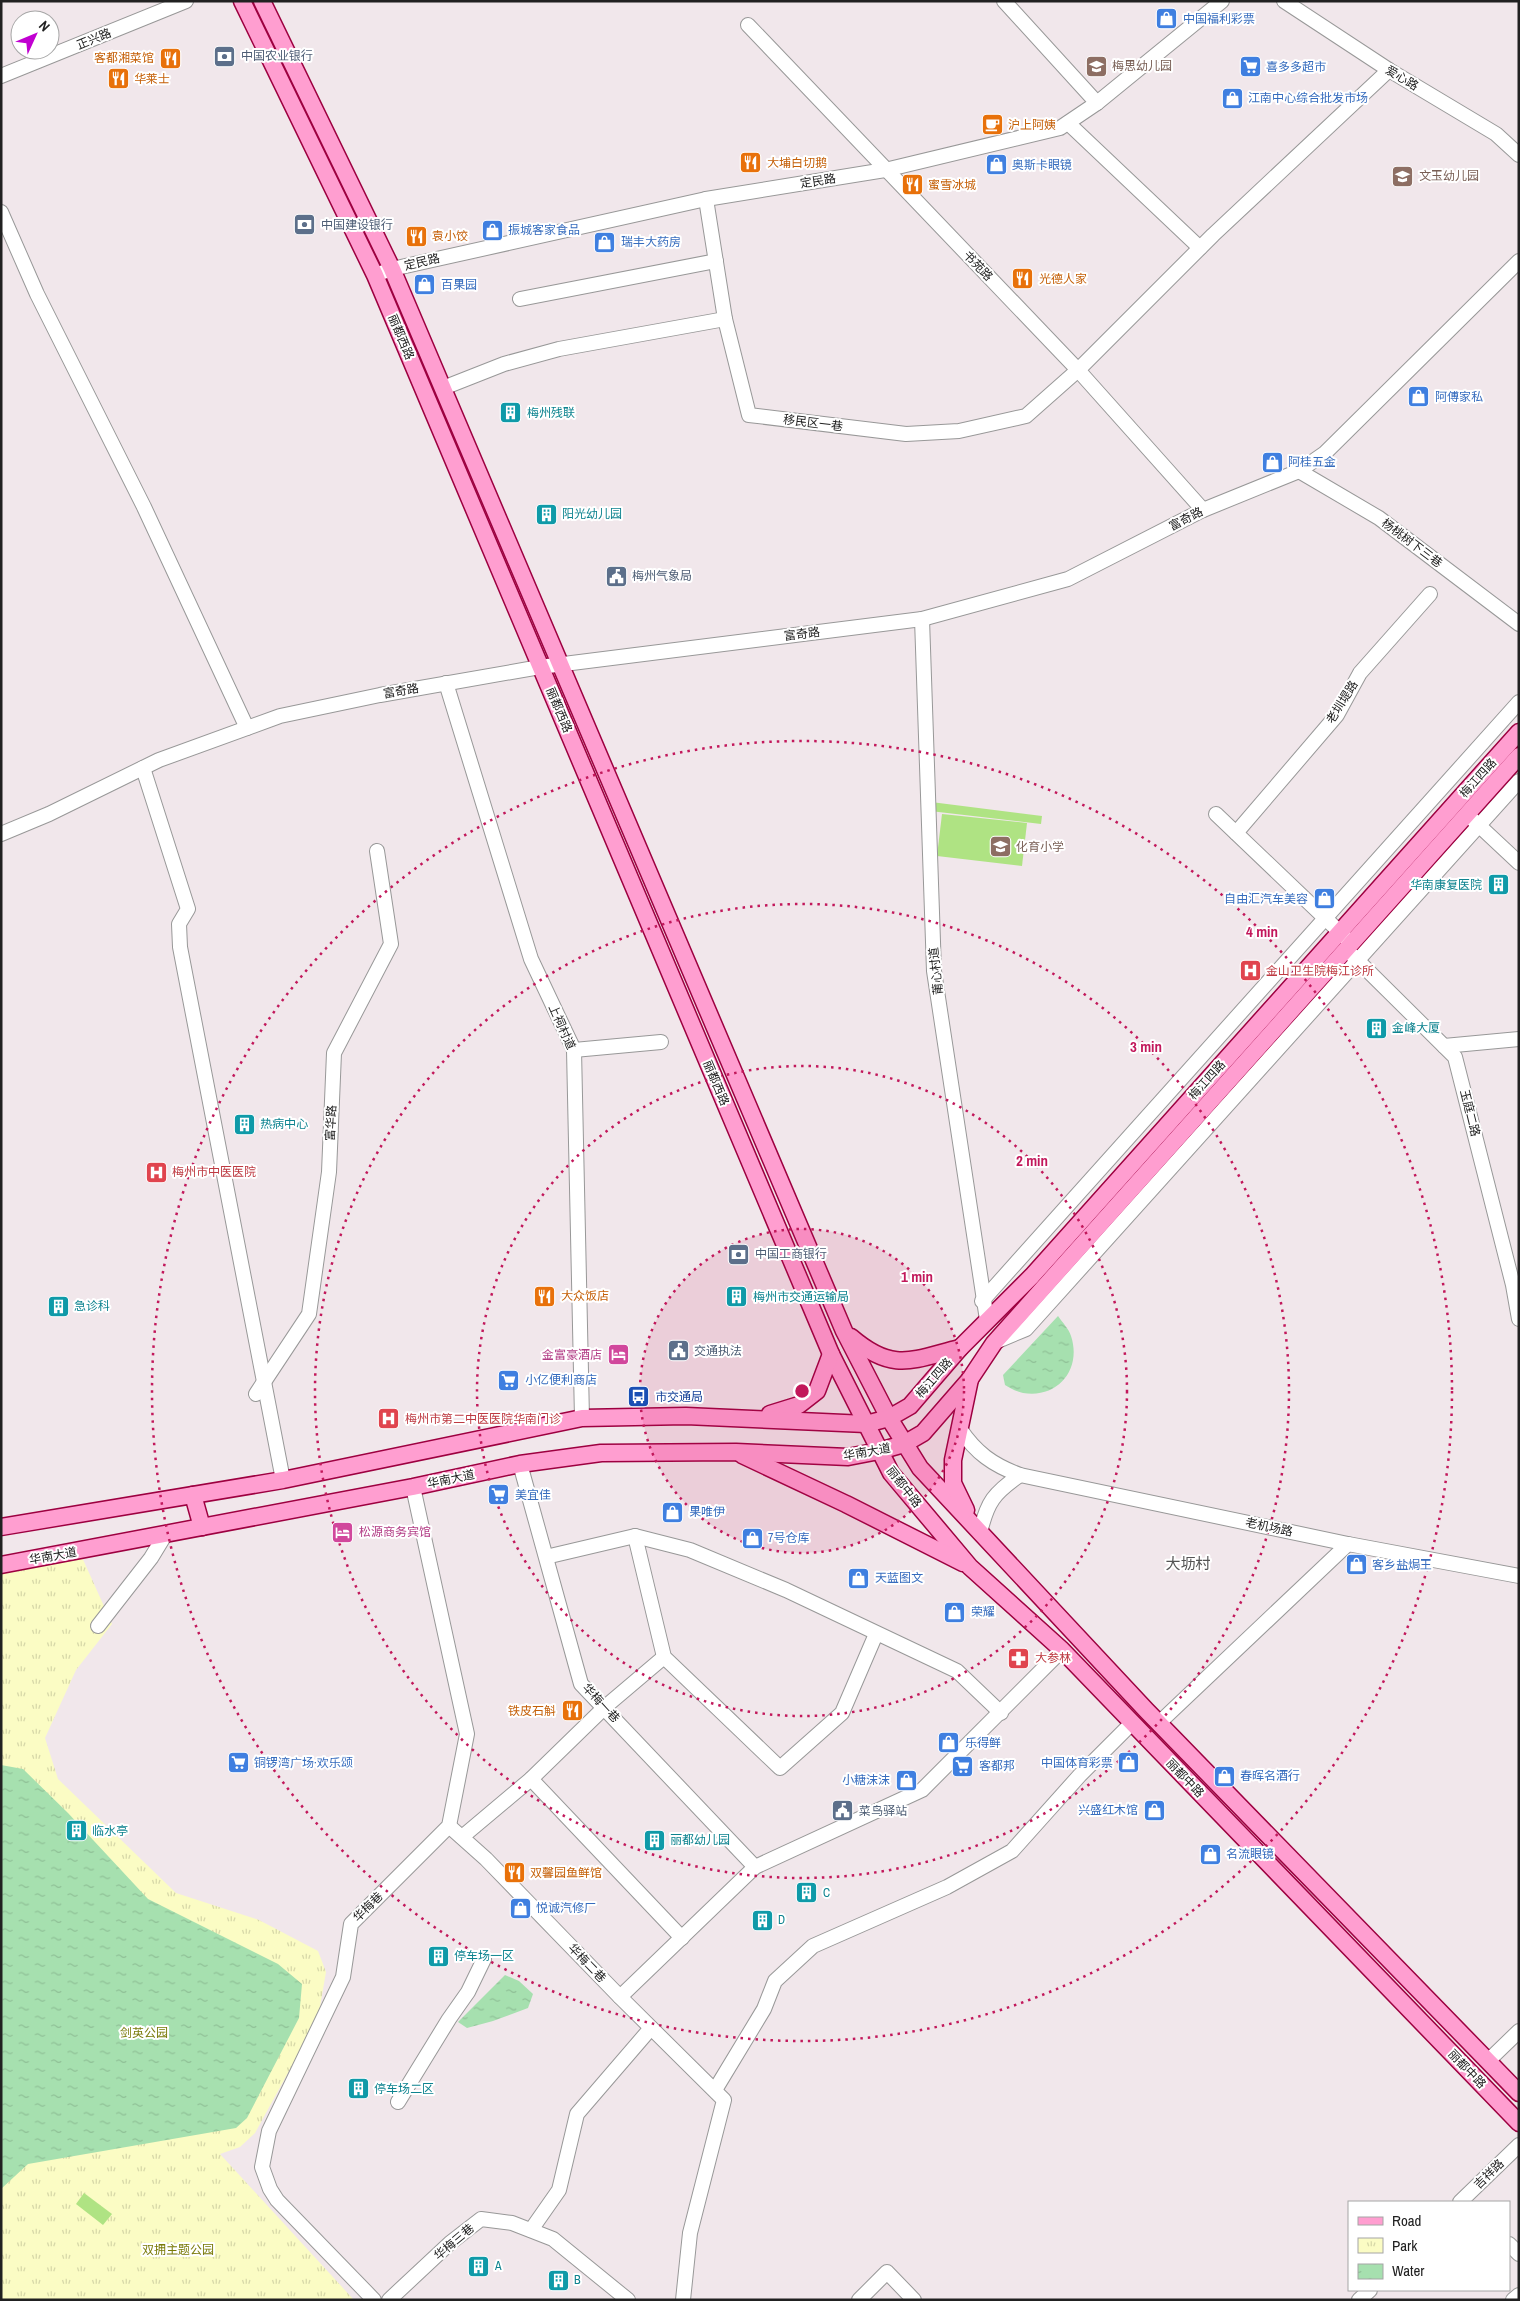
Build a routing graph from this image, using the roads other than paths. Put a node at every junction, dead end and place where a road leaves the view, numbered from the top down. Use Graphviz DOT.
graph roads {
  1 [pos="186,1"];
  2 [pos="242,1"];
  3 [pos="262,1"];
  4 [pos="1004,1"];
  5 [pos="1222,1"];
  6 [pos="1284,1"];
  7 [pos="748,26"];
  8 [pos="1388,70"];
  9 [pos="1,76"];
  10 [pos="1097,103"];
  11 [pos="1068,123"];
  12 [pos="1519,155"];
  13 [pos="886,170"];
  14 [pos="706,199"];
  15 [pos="1,212"];
  16 [pos="1200,248"];
  17 [pos="716,261"];
  18 [pos="1519,261"];
  19 [pos="392,269"];
  20 [pos="374,275"];
  21 [pos="520,300"];
  22 [pos="724,319"];
  23 [pos="1078,370"];
  24 [pos="443,388"];
  25 [pos="1299,471"];
  26 [pos="1204,510"];
  27 [pos="1430,594"];
  28 [pos="922,619"];
  29 [pos="1519,624"];
  30 [pos="561,665"];
  31 [pos="540,666"];
  32 [pos="446,683"];
  33 [pos="1519,702"];
  34 [pos="248,728"];
  35 [pos="1519,732"];
  36 [pos="1519,756"];
  37 [pos="143,768"];
  38 [pos="1519,781"];
  39 [pos="1216,814"];
  40 [pos="1466,814"];
  41 [pos="1236,833"];
  42 [pos="1,834"];
  43 [pos="377,851"];
  44 [pos="1519,864"];
  45 [pos="1348,946"];
  46 [pos="1519,1039"];
  47 [pos="661,1042"];
  48 [pos="1444,1046"];
  49 [pos="574,1050"];
  50 [pos="1516,1286"];
  51 [pos="982,1301"];
  52 [pos="1519,1319"];
  53 [pos="987,1320"];
  54 [pos="844,1331"];
  55 [pos="994,1343"];
  56 [pos="960,1348"];
  57 [pos="831,1354"];
  58 [pos="970,1379"];
  59 [pos="256,1394"];
  60 [pos="582,1418"];
  61 [pos="752,1418"];
  62 [pos="888,1418"];
  63 [pos="866,1424"];
  64 [pos="960,1429"];
  65 [pos="904,1444"];
  66 [pos="879,1451"];
  67 [pos="736,1452"];
  68 [pos="520,1464"];
  69 [pos="1020,1475"];
  70 [pos="283,1480"];
  71 [pos="412,1487"];
  72 [pos="193,1495"];
  73 [pos="1,1527"];
  74 [pos="202,1527"];
  75 [pos="980,1533"];
  76 [pos="165,1534"];
  77 [pos="635,1536"];
  78 [pos="1348,1544"];
  79 [pos="550,1556"];
  80 [pos="1,1565"];
  81 [pos="970,1567"];
  82 [pos="1519,1576"];
  83 [pos="98,1626"];
  84 [pos="876,1634"];
  85 [pos="1062,1650"];
  86 [pos="664,1657"];
  87 [pos="605,1707"];
  88 [pos="1001,1712"];
  89 [pos="1159,1723"];
  90 [pos="1132,1724"];
  91 [pos="531,1779"];
  92 [pos="449,1826"];
  93 [pos="462,1837"];
  94 [pos="755,1867"];
  95 [pos="682,1938"];
  96 [pos="484,1959"];
  97 [pos="620,1997"];
  98 [pos="651,2028"];
  99 [pos="1519,2031"];
  100 [pos="1488,2061"];
  101 [pos="1519,2093"];
  102 [pos="720,2095"];
  103 [pos="398,2102"];
  104 [pos="1519,2122"];
  105 [pos="1519,2146"];
  106 [pos="1461,2201"];
  107 [pos="531,2230"];
  108 [pos="1510,2245"];
  109 [pos="1519,2254"];
  110 [pos="1369,2291"];
  111 [pos="1519,2295"];
  112 [pos="374,2300"];
  113 [pos="389,2300"];
  114 [pos="628,2300"];
  115 [pos="683,2300"];
  116 [pos="859,2300"];
  117 [pos="914,2300"];
  118 [pos="1359,2300"];
  119 [pos="1513,2300"];
  1 -- 9 [label="street, 正兴路"];
  2 -- 20 [label="main road, 丽都西路"];
  3 -- 19 [label="main road, 丽都西路"];
  4 -- 10 [label="street"];
  5 -- 10 [label="street, 定民路"];
  6 -- 8 [label="street, 爱心路"];
  7 -- 13 [label="street, 书苑路"];
  8 -- 12 [label="street, 爱心路"];
  8 -- 16 [label="street"];
  10 -- 11 [label="street, 定民路"];
  11 -- 13 [label="street, 定民路"];
  11 -- 16 [label="street"];
  13 -- 14 [label="street, 定民路"];
  13 -- 23 [label="street, 书苑路"];
  14 -- 17 [label="street, 移民区一巷"];
  14 -- 19 [label="street, 定民路"];
  15 -- 34 [label="street"];
  16 -- 23 [label="street"];
  17 -- 21 [label="street"];
  17 -- 22 [label="street, 移民区一巷"];
  18 -- 25 [label="street, 富奇路"];
  19 -- 20 [label="street, 定民路"];
  19 -- 24 [label="main road, 丽都西路"];
  20 -- 31 [label="main road, 丽都西路"];
  22 -- 23 [label="street, 移民区一巷"];
  22 -- 24 [label="street"];
  23 -- 26 [label="street, 书苑路"];
  24 -- 30 [label="main road, 丽都西路"];
  25 -- 26 [label="street, 富奇路"];
  25 -- 29 [label="street, 杨桃树下三巷"];
  26 -- 28 [label="street, 富奇路"];
  27 -- 41 [label="street, 老圳堤路"];
  28 -- 30 [label="street, 富奇路"];
  28 -- 51 [label="street, 莆心村道"];
  30 -- 31 [label="street, 富奇路"];
  30 -- 54 [label="main road, 丽都西路"];
  31 -- 32 [label="street, 富奇路"];
  31 -- 57 [label="main road, 丽都西路"];
  32 -- 34 [label="street, 富奇路"];
  32 -- 49 [label="street, 上祠村道"];
  33 -- 51 [label="street"];
  34 -- 37 [label="street, 富奇路"];
  35 -- 53 [label="main road, 梅江四路"];
  36 -- 40 [label="main road, 梅江四路"];
  37 -- 42 [label="street, 富奇路"];
  37 -- 70 [label="street"];
  38 -- 55 [label="street"];
  39 -- 41 [label="street, 玉庭二路"];
  40 -- 44 [label="street"];
  40 -- 45 [label="main road, 梅江四路"];
  41 -- 45 [label="street, 玉庭二路"];
  43 -- 59 [label="street, 富华路"];
  45 -- 48 [label="street, 玉庭二路"];
  45 -- 55 [label="main road, 梅江四路"];
  46 -- 48 [label="street"];
  47 -- 49 [label="street"];
  48 -- 50 [label="street, 玉庭二路"];
  49 -- 60 [label="street, 上祠村道"];
  50 -- 52 [label="street, 玉庭二路"];
  51 -- 53 [label="street, 莆心村道"];
  53 -- 56 [label="main road, 梅江四路"];
  54 -- 56 [label="main road"];
  54 -- 62 [label="main road, 丽都西路"];
  55 -- 58 [label="main road, 梅江四路"];
  56 -- 62 [label="main road, 梅江四路"];
  57 -- 61 [label="main road"];
  57 -- 63 [label="main road, 丽都西路"];
  58 -- 64 [label="main road"];
  58 -- 65 [label="main road, 梅江四路"];
  60 -- 61 [label="main road"];
  60 -- 70 [label="main road"];
  61 -- 63 [label="main road"];
  62 -- 63 [label="main road"];
  62 -- 65 [label="main road, 丽都中路"];
  63 -- 66 [label="main road, 丽都中路"];
  64 -- 69 [label="street, 老机场路"];
  64 -- 75 [label="main road"];
  65 -- 66 [label="main road, 华南大道"];
  65 -- 75 [label="main road, 丽都中路"];
  66 -- 67 [label="main road, 华南大道"];
  66 -- 81 [label="main road, 丽都中路"];
  67 -- 68 [label="main road, 华南大道"];
  67 -- 81 [label="main road"];
  68 -- 71 [label="main road, 华南大道"];
  68 -- 87 [label="street, 华梅一巷"];
  69 -- 75 [label="street"];
  69 -- 78 [label="street, 老机场路"];
  70 -- 72 [label="main road"];
  71 -- 74 [label="main road, 华南大道"];
  71 -- 92 [label="street"];
  72 -- 73 [label="main road"];
  72 -- 74 [label="main road"];
  74 -- 76 [label="main road, 华南大道"];
  75 -- 89 [label="main road, 丽都中路"];
  76 -- 80 [label="main road, 华南大道"];
  76 -- 83 [label="street"];
  77 -- 79 [label="street"];
  77 -- 84 [label="street"];
  77 -- 86 [label="street"];
  78 -- 82 [label="street, 老机场路"];
  78 -- 89 [label="street"];
  81 -- 85 [label="main road, 丽都中路"];
  84 -- 86 [label="street"];
  84 -- 88 [label="street"];
  85 -- 88 [label="street"];
  85 -- 90 [label="main road, 丽都中路"];
  86 -- 87 [label="street"];
  87 -- 91 [label="street"];
  87 -- 94 [label="street, 华梅一巷"];
  88 -- 94 [label="street"];
  89 -- 100 [label="main road, 丽都中路"];
  90 -- 102 [label="street"];
  90 -- 104 [label="main road, 丽都中路"];
  91 -- 93 [label="street"];
  91 -- 95 [label="street"];
  92 -- 93 [label="street, 华梅二巷"];
  92 -- 112 [label="street, 华梅巷"];
  93 -- 97 [label="street, 华梅二巷"];
  94 -- 95 [label="street"];
  95 -- 97 [label="street"];
  96 -- 103 [label="street"];
  97 -- 98 [label="street, 华梅二巷"];
  98 -- 102 [label="street, 华梅二巷"];
  98 -- 107 [label="street"];
  99 -- 100 [label="street"];
  100 -- 101 [label="main road, 丽都中路"];
  102 -- 115 [label="street"];
  105 -- 106 [label="street, 吉祥路"];
  107 -- 113 [label="street, 华梅三巷"];
  107 -- 114 [label="street, 华梅三巷"];
  108 -- 109 [label="street"];
  110 -- 118 [label="street"];
  111 -- 119 [label="street"];
  116 -- 117 [label="street"];
}
